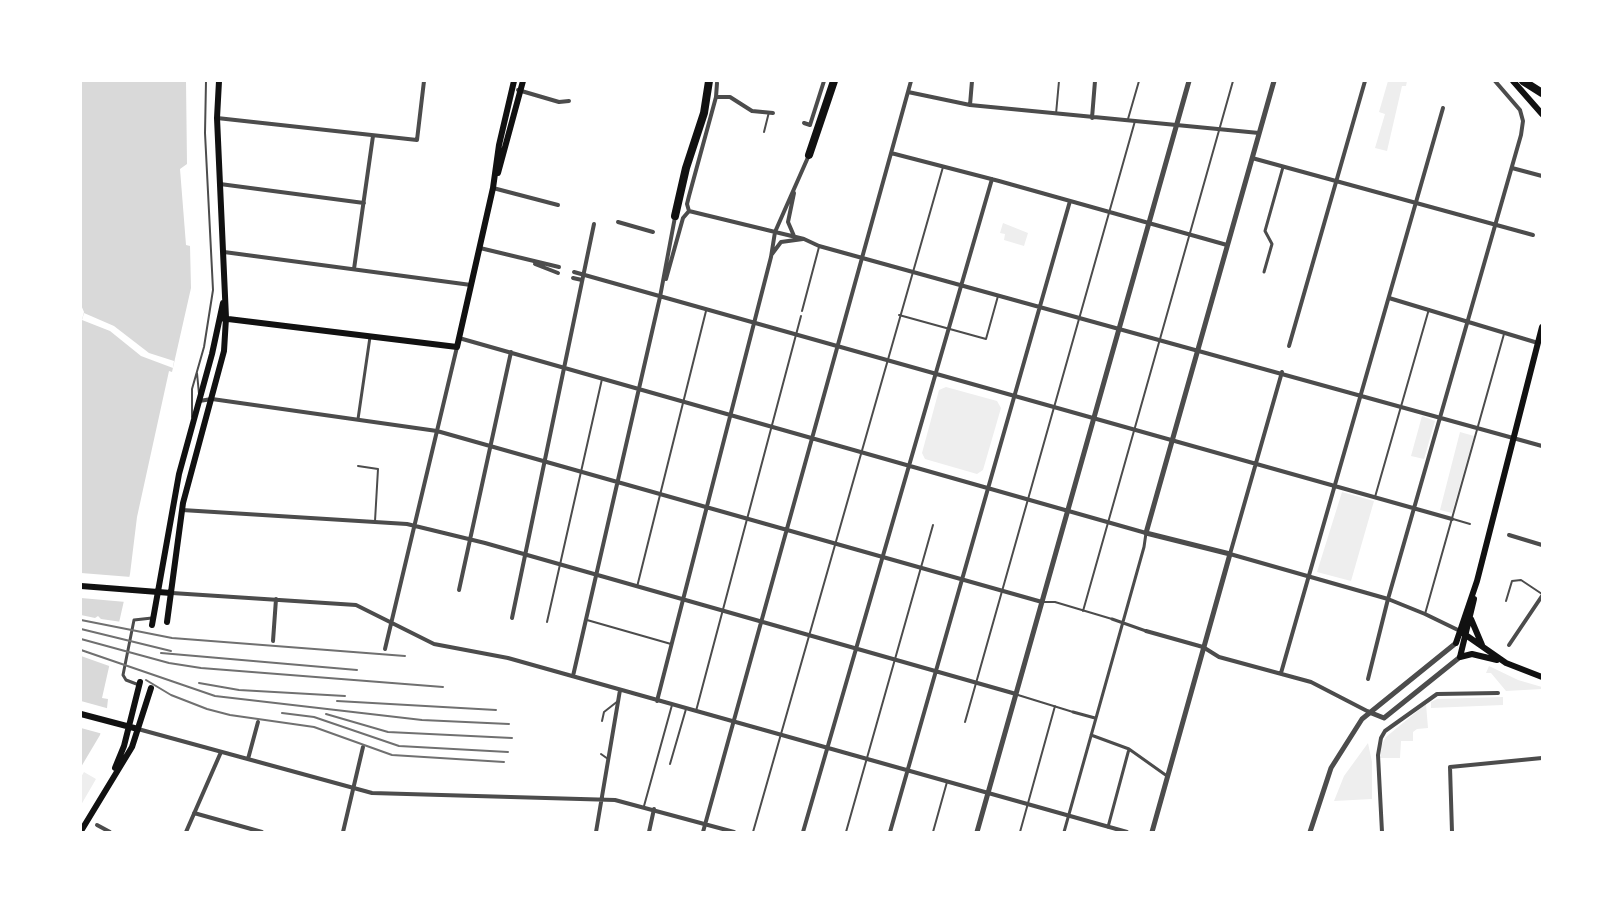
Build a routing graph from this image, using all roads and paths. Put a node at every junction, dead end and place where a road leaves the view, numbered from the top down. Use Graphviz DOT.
graph roads {
  1 [pos="206,81"];
  2 [pos="424,81"];
  3 [pos="523,81"];
  4 [pos="824,81"];
  5 [pos="834,81"];
  6 [pos="912,81"];
  7 [pos="972,81"];
  8 [pos="1059,81"];
  9 [pos="1095,81"];
  10 [pos="1139,81"];
  11 [pos="1189,81"];
  12 [pos="1233,81"];
  13 [pos="1274,81"];
  14 [pos="1365,81"];
  15 [pos="1495,81"];
  16 [pos="1513,81"];
  17 [pos="1523,81"];
  18 [pos="218,82"];
  19 [pos="713,82"];
  20 [pos="513,84"];
  21 [pos="521,90"];
  22 [pos="908,93"];
  23 [pos="1542,93"];
  24 [pos="716,97"];
  25 [pos="569,101"];
  26 [pos="970,105"];
  27 [pos="1443,108"];
  28 [pos="771,112"];
  29 [pos="1056,114"];
  30 [pos="1542,114"];
  31 [pos="217,118"];
  32 [pos="1092,118"];
  33 [pos="1128,121"];
  34 [pos="1135,121"];
  35 [pos="804,123"];
  36 [pos="1178,125"];
  37 [pos="1220,130"];
  38 [pos="764,132"];
  39 [pos="1259,133"];
  40 [pos="373,136"];
  41 [pos="891,153"];
  42 [pos="808,155"];
  43 [pos="1252,158"];
  44 [pos="943,167"];
  45 [pos="1283,167"];
  46 [pos="1512,168"];
  47 [pos="1542,176"];
  48 [pos="992,179"];
  49 [pos="798,180"];
  50 [pos="1336,182"];
  51 [pos="220,184"];
  52 [pos="493,188"];
  53 [pos="1070,201"];
  54 [pos="364,203"];
  55 [pos="1416,203"];
  56 [pos="558,205"];
  57 [pos="689,211"];
  58 [pos="1110,212"];
  59 [pos="675,216"];
  60 [pos="618,222"];
  61 [pos="594,224"];
  62 [pos="1150,224"];
  63 [pos="1496,225"];
  64 [pos="653,232"];
  65 [pos="775,232"];
  66 [pos="1190,235"];
  67 [pos="1533,235"];
  68 [pos="795,237"];
  69 [pos="804,239"];
  70 [pos="1227,245"];
  71 [pos="819,246"];
  72 [pos="480,248"];
  73 [pos="224,252"];
  74 [pos="771,257"];
  75 [pos="863,258"];
  76 [pos="525,261"];
  77 [pos="559,267"];
  78 [pos="354,269"];
  79 [pos="574,272"];
  80 [pos="912,272"];
  81 [pos="1264,272"];
  82 [pos="558,273"];
  83 [pos="583,275"];
  84 [pos="573,278"];
  85 [pos="582,280"];
  86 [pos="471,285"];
  87 [pos="961,285"];
  88 [pos="998,296"];
  89 [pos="660,297"];
  90 [pos="1389,298"];
  91 [pos="1040,307"];
  92 [pos="1429,309"];
  93 [pos="706,310"];
  94 [pos="802,311"];
  95 [pos="899,315"];
  96 [pos="801,316"];
  97 [pos="223,318"];
  98 [pos="1079,318"];
  99 [pos="1468,321"];
  100 [pos="753,324"];
  101 [pos="1542,327"];
  102 [pos="948,328"];
  103 [pos="1119,329"];
  104 [pos="1504,331"];
  105 [pos="795,335"];
  106 [pos="370,337"];
  107 [pos="459,338"];
  108 [pos="1159,340"];
  109 [pos="1541,340"];
  110 [pos="1289,346"];
  111 [pos="457,347"];
  112 [pos="838,347"];
  113 [pos="1197,351"];
  114 [pos="511,352"];
  115 [pos="886,361"];
  116 [pos="564,368"];
  117 [pos="198,370"];
  118 [pos="1282,373"];
  119 [pos="935,374"];
  120 [pos="602,378"];
  121 [pos="638,390"];
  122 [pos="1361,395"];
  123 [pos="1015,397"];
  124 [pos="200,399"];
  125 [pos="212,399"];
  126 [pos="684,401"];
  127 [pos="1401,406"];
  128 [pos="1054,407"];
  129 [pos="208,412"];
  130 [pos="730,415"];
  131 [pos="1440,418"];
  132 [pos="358,419"];
  133 [pos="1094,419"];
  134 [pos="192,424"];
  135 [pos="1478,428"];
  136 [pos="772,429"];
  137 [pos="1134,430"];
  138 [pos="437,431"];
  139 [pos="1514,438"];
  140 [pos="813,440"];
  141 [pos="1171,442"];
  142 [pos="490,446"];
  143 [pos="1542,446"];
  144 [pos="861,452"];
  145 [pos="544,460"];
  146 [pos="1256,465"];
  147 [pos="358,466"];
  148 [pos="908,467"];
  149 [pos="581,471"];
  150 [pos="617,482"];
  151 [pos="1336,486"];
  152 [pos="988,489"];
  153 [pos="662,494"];
  154 [pos="1375,497"];
  155 [pos="1028,498"];
  156 [pos="706,507"];
  157 [pos="1414,508"];
  158 [pos="1069,509"];
  159 [pos="182,510"];
  160 [pos="747,518"];
  161 [pos="1452,519"];
  162 [pos="374,521"];
  163 [pos="1109,521"];
  164 [pos="1470,524"];
  165 [pos="415,525"];
  166 [pos="933,525"];
  167 [pos="787,531"];
  168 [pos="1146,533"];
  169 [pos="1509,536"];
  170 [pos="470,539"];
  171 [pos="834,544"];
  172 [pos="1542,546"];
  173 [pos="1230,554"];
  174 [pos="525,555"];
  175 [pos="881,557"];
  176 [pos="561,565"];
  177 [pos="922,568"];
  178 [pos="595,576"];
  179 [pos="1310,577"];
  180 [pos="962,579"];
  181 [pos="1477,580"];
  182 [pos="81,586"];
  183 [pos="636,587"];
  184 [pos="459,590"];
  185 [pos="1001,590"];
  186 [pos="159,592"];
  187 [pos="171,593"];
  188 [pos="1542,595"];
  189 [pos="276,599"];
  190 [pos="1388,599"];
  191 [pos="682,600"];
  192 [pos="1506,601"];
  193 [pos="1042,602"];
  194 [pos="1083,610"];
  195 [pos="722,612"];
  196 [pos="1425,614"];
  197 [pos="154,618"];
  198 [pos="512,618"];
  199 [pos="1471,618"];
  200 [pos="586,619"];
  201 [pos="1112,619"];
  202 [pos="167,622"];
  203 [pos="547,622"];
  204 [pos="762,622"];
  205 [pos="392,623"];
  206 [pos="1122,624"];
  207 [pos="152,625"];
  208 [pos="1460,631"];
  209 [pos="1146,632"];
  210 [pos="808,636"];
  211 [pos="1465,639"];
  212 [pos="273,641"];
  213 [pos="1456,643"];
  214 [pos="671,644"];
  215 [pos="1509,645"];
  216 [pos="1203,647"];
  217 [pos="385,649"];
  218 [pos="856,650"];
  219 [pos="1486,652"];
  220 [pos="1464,654"];
  221 [pos="895,661"];
  222 [pos="935,672"];
  223 [pos="1281,673"];
  224 [pos="573,676"];
  225 [pos="1542,677"];
  226 [pos="1368,679"];
  227 [pos="975,683"];
  228 [pos="139,684"];
  229 [pos="151,688"];
  230 [pos="620,690"];
  231 [pos="1498,693"];
  232 [pos="1016,694"];
  233 [pos="618,701"];
  234 [pos="657,701"];
  235 [pos="672,705"];
  236 [pos="1055,706"];
  237 [pos="686,709"];
  238 [pos="696,711"];
  239 [pos="1072,712"];
  240 [pos="1369,712"];
  241 [pos="81,714"];
  242 [pos="1095,718"];
  243 [pos="603,721"];
  244 [pos="258,722"];
  245 [pos="735,722"];
  246 [pos="965,722"];
  247 [pos="128,726"];
  248 [pos="138,729"];
  249 [pos="781,735"];
  250 [pos="1091,735"];
  251 [pos="363,747"];
  252 [pos="826,748"];
  253 [pos="1129,749"];
  254 [pos="221,752"];
  255 [pos="600,754"];
  256 [pos="1542,758"];
  257 [pos="248,759"];
  258 [pos="608,759"];
  259 [pos="867,760"];
  260 [pos="670,764"];
  261 [pos="907,771"];
  262 [pos="1167,776"];
  263 [pos="109,782"];
  264 [pos="947,782"];
  265 [pos="352,789"];
  266 [pos="987,793"];
  267 [pos="602,799"];
  268 [pos="1028,804"];
  269 [pos="644,807"];
  270 [pos="654,809"];
  271 [pos="194,813"];
  272 [pos="1069,816"];
  273 [pos="705,824"];
  274 [pos="97,825"];
  275 [pos="1108,829"];
  276 [pos="81,831"];
  277 [pos="111,832"];
  278 [pos="186,832"];
  279 [pos="262,832"];
  280 [pos="343,832"];
  281 [pos="596,832"];
  282 [pos="649,832"];
  283 [pos="703,832"];
  284 [pos="734,832"];
  285 [pos="753,832"];
  286 [pos="803,832"];
  287 [pos="846,832"];
  288 [pos="890,832"];
  289 [pos="933,832"];
  290 [pos="976,832"];
  291 [pos="1020,832"];
  292 [pos="1064,832"];
  293 [pos="1127,832"];
  294 [pos="1152,832"];
  295 [pos="1310,832"];
  296 [pos="1382,832"];
  297 [pos="1452,832"];
  1 -- 117 [label="lane"];
  2 -- 40 [label="street"];
  3 -- 21 [label="main road"];
  4 -- 35 [label="street"];
  5 -- 42 [label="highway"];
  6 -- 22 [label="street"];
  7 -- 26 [label="street"];
  8 -- 29 [label="lane"];
  9 -- 32 [label="street"];
  10 -- 33 [label="lane"];
  11 -- 36 [label="street"];
  12 -- 37 [label="lane"];
  13 -- 39 [label="street"];
  14 -- 50 [label="street"];
  15 -- 46 [label="street"];
  16 -- 30 [label="main road"];
  17 -- 23 [label="highway"];
  18 -- 31 [label="main road"];
  19 -- 24 [label="street"];
  19 -- 59 [label="highway"];
  20 -- 21 [label="street"];
  20 -- 52 [label="main road"];
  21 -- 25 [label="street"];
  21 -- 52 [label="main road"];
  22 -- 26 [label="street"];
  22 -- 41 [label="street"];
  24 -- 28 [label="street"];
  24 -- 57 [label="street"];
  26 -- 29 [label="street"];
  27 -- 55 [label="street"];
  28 -- 38 [label="lane"];
  29 -- 32 [label="street"];
  31 -- 40 [label="street"];
  31 -- 51 [label="main road"];
  32 -- 33 [label="street"];
  33 -- 34 [label="street"];
  34 -- 36 [label="street"];
  34 -- 58 [label="lane"];
  36 -- 37 [label="street"];
  36 -- 62 [label="street"];
  37 -- 39 [label="street"];
  37 -- 66 [label="lane"];
  39 -- 43 [label="street"];
  40 -- 54 [label="street"];
  41 -- 44 [label="street"];
  41 -- 75 [label="street"];
  42 -- 49 [label="street"];
  43 -- 45 [label="street"];
  43 -- 70 [label="street"];
  44 -- 48 [label="street"];
  44 -- 80 [label="lane"];
  45 -- 50 [label="street"];
  45 -- 81 [label="street"];
  46 -- 47 [label="street"];
  46 -- 63 [label="street"];
  48 -- 53 [label="street"];
  48 -- 87 [label="street"];
  49 -- 65 [label="street"];
  49 -- 68 [label="street"];
  50 -- 55 [label="street"];
  50 -- 110 [label="street"];
  51 -- 54 [label="street"];
  51 -- 73 [label="main road"];
  52 -- 56 [label="street"];
  52 -- 72 [label="main road"];
  53 -- 58 [label="street"];
  53 -- 91 [label="street"];
  54 -- 78 [label="street"];
  55 -- 63 [label="street"];
  55 -- 90 [label="street"];
  57 -- 65 [label="street"];
  57 -- 89 [label="street"];
  58 -- 62 [label="street"];
  58 -- 98 [label="lane"];
  59 -- 89 [label="street"];
  60 -- 64 [label="street"];
  61 -- 83 [label="street"];
  62 -- 66 [label="street"];
  62 -- 103 [label="street"];
  63 -- 67 [label="street"];
  63 -- 99 [label="street"];
  65 -- 68 [label="street"];
  65 -- 74 [label="street"];
  66 -- 70 [label="street"];
  66 -- 108 [label="lane"];
  68 -- 69 [label="street"];
  69 -- 71 [label="street"];
  69 -- 74 [label="street"];
  70 -- 113 [label="street"];
  71 -- 75 [label="street"];
  71 -- 94 [label="lane"];
  72 -- 76 [label="street"];
  72 -- 86 [label="main road"];
  73 -- 78 [label="street"];
  73 -- 97 [label="main road"];
  74 -- 100 [label="street"];
  75 -- 80 [label="street"];
  75 -- 112 [label="street"];
  76 -- 77 [label="street"];
  76 -- 82 [label="street"];
  78 -- 86 [label="street"];
  79 -- 83 [label="street"];
  80 -- 87 [label="street"];
  80 -- 95 [label="lane"];
  83 -- 85 [label="street"];
  83 -- 89 [label="street"];
  84 -- 85 [label="street"];
  85 -- 116 [label="street"];
  86 -- 107 [label="main road"];
  87 -- 88 [label="street"];
  87 -- 102 [label="street"];
  88 -- 91 [label="street"];
  88 -- 102 [label="lane"];
  89 -- 93 [label="street"];
  89 -- 121 [label="street"];
  90 -- 92 [label="street"];
  90 -- 122 [label="street"];
  91 -- 98 [label="street"];
  91 -- 123 [label="street"];
  92 -- 99 [label="street"];
  92 -- 127 [label="lane"];
  93 -- 100 [label="street"];
  93 -- 126 [label="lane"];
  95 -- 102 [label="lane"];
  95 -- 115 [label="lane"];
  96 -- 105 [label="lane"];
  97 -- 106 [label="main road"];
  97 -- 124 [label="main road"];
  97 -- 125 [label="main road"];
  98 -- 103 [label="street"];
  98 -- 128 [label="lane"];
  99 -- 104 [label="street"];
  99 -- 131 [label="street"];
  100 -- 105 [label="street"];
  100 -- 130 [label="street"];
  101 -- 109 [label="main road"];
  102 -- 119 [label="street"];
  103 -- 108 [label="street"];
  103 -- 133 [label="street"];
  104 -- 109 [label="street"];
  104 -- 135 [label="lane"];
  105 -- 112 [label="street"];
  105 -- 136 [label="lane"];
  106 -- 111 [label="main road"];
  106 -- 132 [label="street"];
  107 -- 111 [label="main road"];
  107 -- 114 [label="street"];
  108 -- 113 [label="street"];
  108 -- 137 [label="lane"];
  109 -- 139 [label="main road"];
  111 -- 138 [label="street"];
  112 -- 115 [label="street"];
  112 -- 140 [label="street"];
  113 -- 118 [label="street"];
  113 -- 141 [label="street"];
  114 -- 116 [label="street"];
  114 -- 142 [label="street"];
  115 -- 119 [label="street"];
  115 -- 144 [label="lane"];
  116 -- 120 [label="street"];
  116 -- 145 [label="street"];
  117 -- 124 [label="lane"];
  117 -- 134 [label="lane"];
  118 -- 122 [label="street"];
  118 -- 146 [label="street"];
  119 -- 123 [label="street"];
  119 -- 148 [label="street"];
  120 -- 121 [label="street"];
  120 -- 149 [label="lane"];
  121 -- 126 [label="street"];
  121 -- 150 [label="street"];
  122 -- 127 [label="street"];
  122 -- 151 [label="street"];
  123 -- 128 [label="street"];
  123 -- 152 [label="street"];
  124 -- 125 [label="street"];
  124 -- 129 [label="lane"];
  124 -- 134 [label="main road"];
  125 -- 129 [label="main road"];
  125 -- 132 [label="street"];
  126 -- 130 [label="street"];
  126 -- 153 [label="lane"];
  127 -- 131 [label="street"];
  127 -- 154 [label="lane"];
  128 -- 133 [label="street"];
  128 -- 155 [label="lane"];
  129 -- 159 [label="main road"];
  130 -- 136 [label="street"];
  130 -- 156 [label="street"];
  131 -- 135 [label="street"];
  131 -- 157 [label="street"];
  132 -- 138 [label="street"];
  133 -- 137 [label="street"];
  133 -- 158 [label="street"];
  134 -- 186 [label="main road"];
  135 -- 139 [label="street"];
  135 -- 161 [label="lane"];
  136 -- 140 [label="street"];
  136 -- 160 [label="lane"];
  137 -- 141 [label="street"];
  137 -- 163 [label="lane"];
  138 -- 142 [label="street"];
  138 -- 165 [label="street"];
  139 -- 143 [label="street"];
  139 -- 181 [label="main road"];
  140 -- 144 [label="street"];
  140 -- 167 [label="street"];
  141 -- 146 [label="street"];
  141 -- 168 [label="street"];
  142 -- 145 [label="street"];
  142 -- 170 [label="street"];
  144 -- 148 [label="street"];
  144 -- 171 [label="lane"];
  145 -- 149 [label="street"];
  145 -- 174 [label="street"];
  146 -- 151 [label="street"];
  146 -- 173 [label="street"];
  147 -- 162 [label="lane"];
  148 -- 152 [label="street"];
  148 -- 175 [label="street"];
  149 -- 150 [label="street"];
  149 -- 176 [label="lane"];
  150 -- 153 [label="street"];
  150 -- 178 [label="street"];
  151 -- 154 [label="street"];
  151 -- 179 [label="street"];
  152 -- 155 [label="street"];
  152 -- 180 [label="street"];
  153 -- 156 [label="street"];
  153 -- 183 [label="lane"];
  154 -- 157 [label="street"];
  155 -- 158 [label="street"];
  155 -- 185 [label="lane"];
  156 -- 160 [label="street"];
  156 -- 191 [label="street"];
  157 -- 161 [label="street"];
  157 -- 190 [label="street"];
  158 -- 163 [label="street"];
  158 -- 193 [label="street"];
  159 -- 162 [label="street"];
  159 -- 187 [label="main road"];
  160 -- 167 [label="street"];
  160 -- 195 [label="lane"];
  161 -- 164 [label="lane"];
  161 -- 196 [label="lane"];
  162 -- 165 [label="street"];
  163 -- 168 [label="street"];
  163 -- 194 [label="lane"];
  165 -- 170 [label="street"];
  165 -- 205 [label="street"];
  166 -- 177 [label="lane"];
  167 -- 171 [label="street"];
  167 -- 204 [label="street"];
  168 -- 173 [label="street"];
  168 -- 206 [label="street"];
  169 -- 172 [label="street"];
  170 -- 174 [label="street"];
  170 -- 184 [label="street"];
  171 -- 175 [label="street"];
  171 -- 210 [label="lane"];
  173 -- 179 [label="street"];
  173 -- 216 [label="street"];
  174 -- 176 [label="street"];
  174 -- 198 [label="street"];
  175 -- 177 [label="street"];
  175 -- 218 [label="street"];
  176 -- 178 [label="street"];
  176 -- 203 [label="lane"];
  177 -- 180 [label="street"];
  177 -- 221 [label="lane"];
  178 -- 183 [label="street"];
  178 -- 200 [label="street"];
  179 -- 190 [label="street"];
  179 -- 223 [label="street"];
  180 -- 185 [label="street"];
  180 -- 222 [label="street"];
  181 -- 199 [label="main road"];
  181 -- 208 [label="main road"];
  182 -- 186 [label="main road"];
  183 -- 191 [label="street"];
  185 -- 193 [label="street"];
  185 -- 227 [label="lane"];
  186 -- 187 [label="main road"];
  186 -- 197 [label="main road"];
  187 -- 189 [label="street"];
  187 -- 202 [label="main road"];
  188 -- 192 [label="lane"];
  188 -- 215 [label="street"];
  189 -- 205 [label="street"];
  189 -- 212 [label="street"];
  190 -- 196 [label="street"];
  190 -- 226 [label="street"];
  191 -- 195 [label="street"];
  191 -- 214 [label="street"];
  193 -- 194 [label="lane"];
  193 -- 232 [label="street"];
  194 -- 201 [label="lane"];
  195 -- 204 [label="street"];
  195 -- 238 [label="lane"];
  196 -- 208 [label="street"];
  197 -- 207 [label="main road"];
  197 -- 228 [label="street"];
  199 -- 211 [label="main road"];
  199 -- 219 [label="main road"];
  200 -- 214 [label="lane"];
  200 -- 224 [label="street"];
  201 -- 206 [label="street"];
  204 -- 210 [label="street"];
  204 -- 245 [label="street"];
  205 -- 217 [label="street"];
  205 -- 224 [label="street"];
  206 -- 209 [label="street"];
  206 -- 242 [label="street"];
  208 -- 211 [label="main road"];
  208 -- 213 [label="main road"];
  209 -- 216 [label="street"];
  210 -- 218 [label="street"];
  210 -- 249 [label="lane"];
  211 -- 213 [label="main road"];
  211 -- 219 [label="main road"];
  211 -- 220 [label="main road"];
  213 -- 220 [label="main road"];
  213 -- 240 [label="street"];
  214 -- 234 [label="street"];
  216 -- 223 [label="street"];
  216 -- 262 [label="street"];
  218 -- 221 [label="street"];
  218 -- 252 [label="street"];
  219 -- 220 [label="main road"];
  219 -- 225 [label="main road"];
  220 -- 240 [label="street"];
  221 -- 222 [label="street"];
  221 -- 259 [label="lane"];
  222 -- 227 [label="street"];
  222 -- 261 [label="street"];
  223 -- 240 [label="street"];
  224 -- 230 [label="street"];
  227 -- 232 [label="street"];
  227 -- 246 [label="lane"];
  228 -- 247 [label="main road"];
  229 -- 248 [label="main road"];
  230 -- 233 [label="street"];
  230 -- 234 [label="street"];
  231 -- 296 [label="street"];
  232 -- 236 [label="lane"];
  232 -- 266 [label="street"];
  233 -- 243 [label="lane"];
  233 -- 258 [label="street"];
  234 -- 235 [label="street"];
  235 -- 237 [label="street"];
  235 -- 269 [label="lane"];
  236 -- 239 [label="lane"];
  236 -- 268 [label="lane"];
  237 -- 238 [label="street"];
  237 -- 260 [label="lane"];
  238 -- 245 [label="street"];
  239 -- 242 [label="street"];
  240 -- 295 [label="street"];
  241 -- 247 [label="main road"];
  242 -- 250 [label="street"];
  244 -- 257 [label="street"];
  245 -- 249 [label="street"];
  245 -- 273 [label="street"];
  247 -- 248 [label="main road"];
  247 -- 263 [label="main road"];
  248 -- 254 [label="street"];
  248 -- 263 [label="main road"];
  249 -- 252 [label="street"];
  249 -- 285 [label="lane"];
  250 -- 253 [label="street"];
  250 -- 272 [label="street"];
  251 -- 265 [label="street"];
  252 -- 259 [label="street"];
  252 -- 286 [label="street"];
  253 -- 262 [label="street"];
  253 -- 275 [label="street"];
  254 -- 257 [label="street"];
  254 -- 271 [label="street"];
  255 -- 258 [label="lane"];
  256 -- 297 [label="street"];
  257 -- 265 [label="street"];
  258 -- 267 [label="street"];
  259 -- 261 [label="street"];
  259 -- 287 [label="lane"];
  261 -- 264 [label="street"];
  261 -- 288 [label="street"];
  262 -- 294 [label="street"];
  263 -- 276 [label="main road"];
  264 -- 266 [label="street"];
  264 -- 289 [label="lane"];
  265 -- 267 [label="street"];
  265 -- 280 [label="street"];
  266 -- 268 [label="street"];
  266 -- 290 [label="street"];
  267 -- 269 [label="street"];
  267 -- 281 [label="street"];
  268 -- 272 [label="street"];
  268 -- 291 [label="lane"];
  269 -- 270 [label="street"];
  270 -- 273 [label="street"];
  270 -- 282 [label="street"];
  271 -- 278 [label="street"];
  271 -- 279 [label="street"];
  272 -- 275 [label="street"];
  272 -- 292 [label="street"];
  273 -- 283 [label="street"];
  273 -- 284 [label="street"];
  274 -- 277 [label="street"];
  275 -- 293 [label="street"];
}
